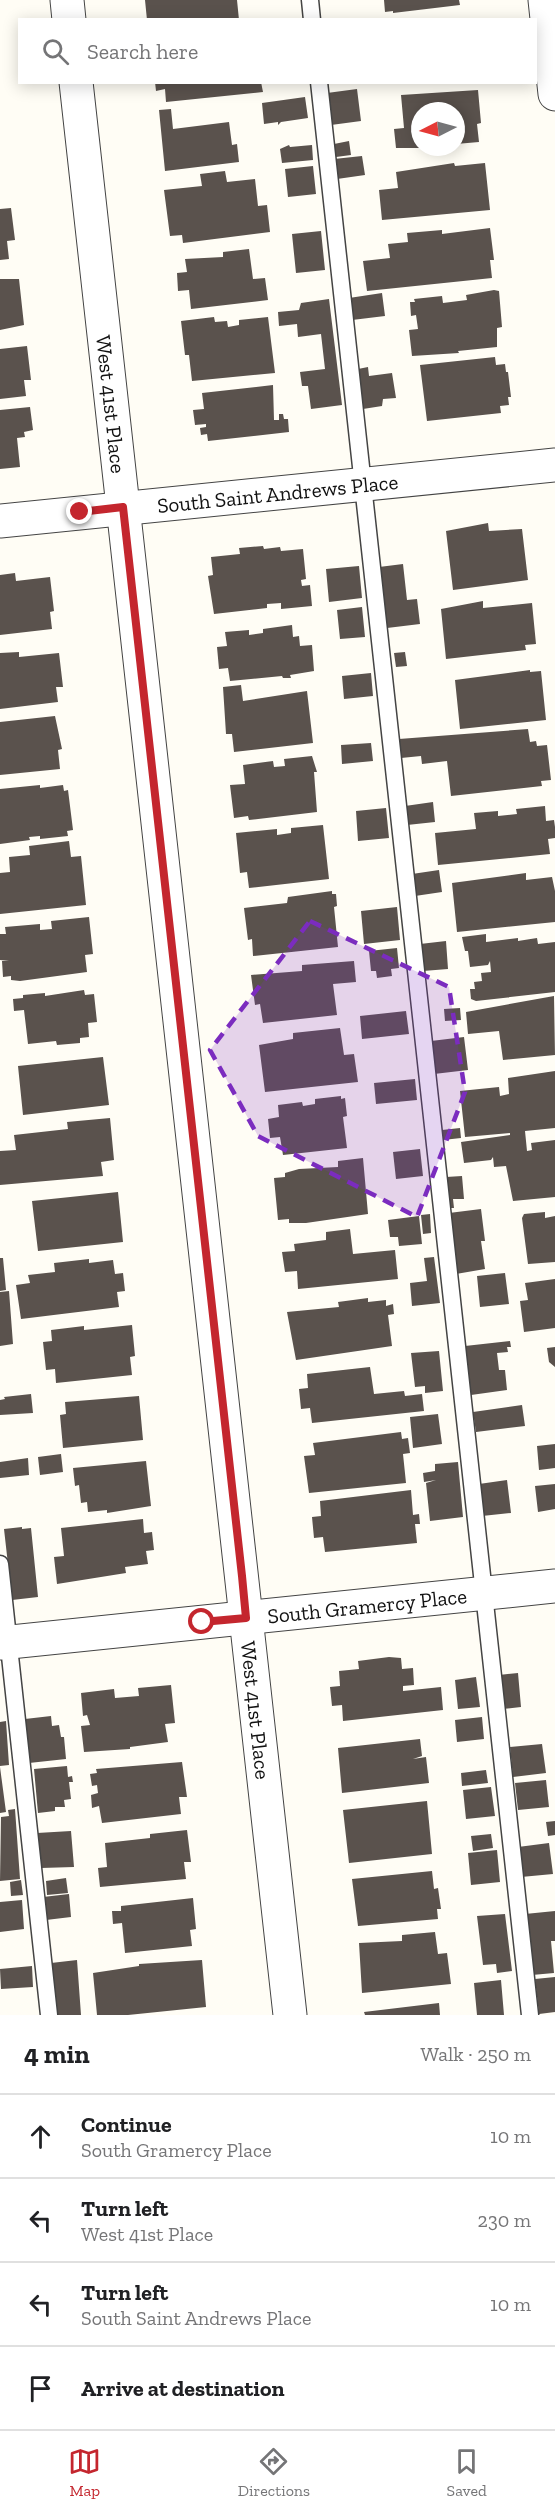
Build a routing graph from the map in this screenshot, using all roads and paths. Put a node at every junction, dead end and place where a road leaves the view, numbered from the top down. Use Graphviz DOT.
graph roads {
  1 [pos="67,0"];
  2 [pos="310,0"];
  3 [pos="545,0"];
  4 [pos="69,18"];
  5 [pos="312,18"];
  6 [pos="76,84"];
  7 [pos="319,84"];
  8 [pos="555,94"];
  9 [pos="555,465"];
  10 [pos="361,484"];
  11 [pos="123,507"];
  12 [pos="0,520"];
  13 [pos="0,1564"];
  14 [pos="555,1586"];
  15 [pos="485,1593"];
  16 [pos="246,1618"];
  17 [pos="4,1643"];
  18 [pos="49,2015"];
  19 [pos="290,2015"];
  20 [pos="530,2015"];
  1 -- 4 [label="street"];
  2 -- 5 [label="lane"];
  3 -- 8 [label="street"];
  6 -- 11 [label="street, West 41st Place"];
  7 -- 10 [label="lane"];
  9 -- 10 [label="street, South Saint Andrews Place"];
  10 -- 11 [label="street, South Saint Andrews Place"];
  10 -- 15 [label="lane"];
  11 -- 12 [label="street, South Saint Andrews Place"];
  11 -- 16 [label="street, West 41st Place"];
  13 -- 17 [label="lane"];
  14 -- 15 [label="street, South Gramercy Place"];
  15 -- 16 [label="street, South Gramercy Place"];
  15 -- 20 [label="lane"];
  16 -- 17 [label="street, South Gramercy Place"];
  16 -- 19 [label="street, West 41st Place"];
  17 -- 18 [label="lane"];
}
